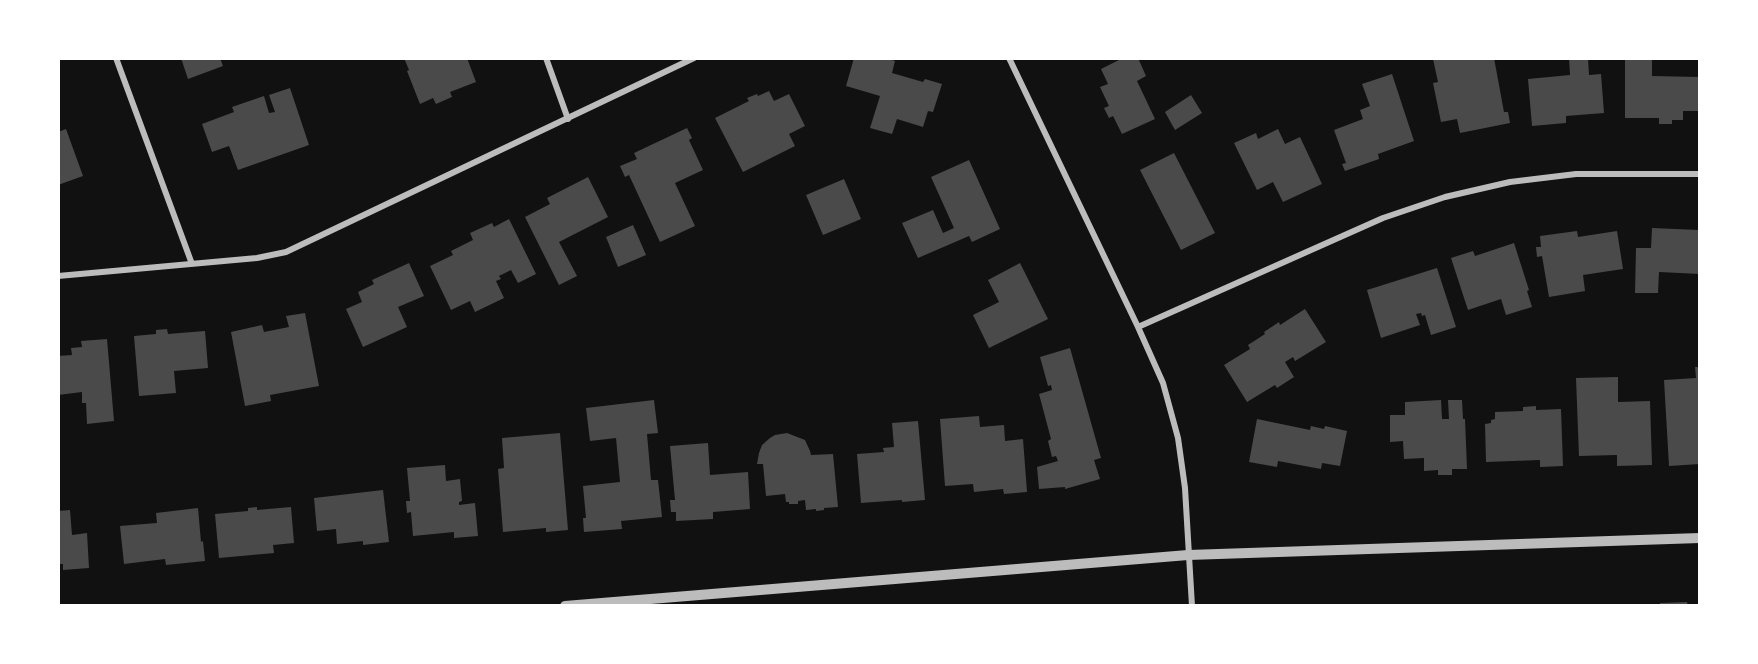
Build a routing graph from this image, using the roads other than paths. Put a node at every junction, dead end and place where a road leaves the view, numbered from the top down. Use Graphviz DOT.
graph roads {
  1 [pos="116,58"];
  2 [pos="546,58"];
  3 [pos="694,58"];
  4 [pos="1009,58"];
  5 [pos="568,118"];
  6 [pos="1700,174"];
  7 [pos="192,264"];
  8 [pos="58,276"];
  9 [pos="1138,327"];
  10 [pos="1700,538"];
  11 [pos="1188,555"];
  12 [pos="565,606"];
  13 [pos="1192,606"];
  1 -- 7 [label="street"];
  2 -- 5 [label="street"];
  3 -- 5 [label="street"];
  4 -- 9 [label="street"];
  5 -- 7 [label="street"];
  6 -- 9 [label="street"];
  7 -- 8 [label="street"];
  9 -- 11 [label="street"];
  10 -- 11 [label="street"];
  11 -- 12 [label="street"];
  11 -- 13 [label="street"];
}
